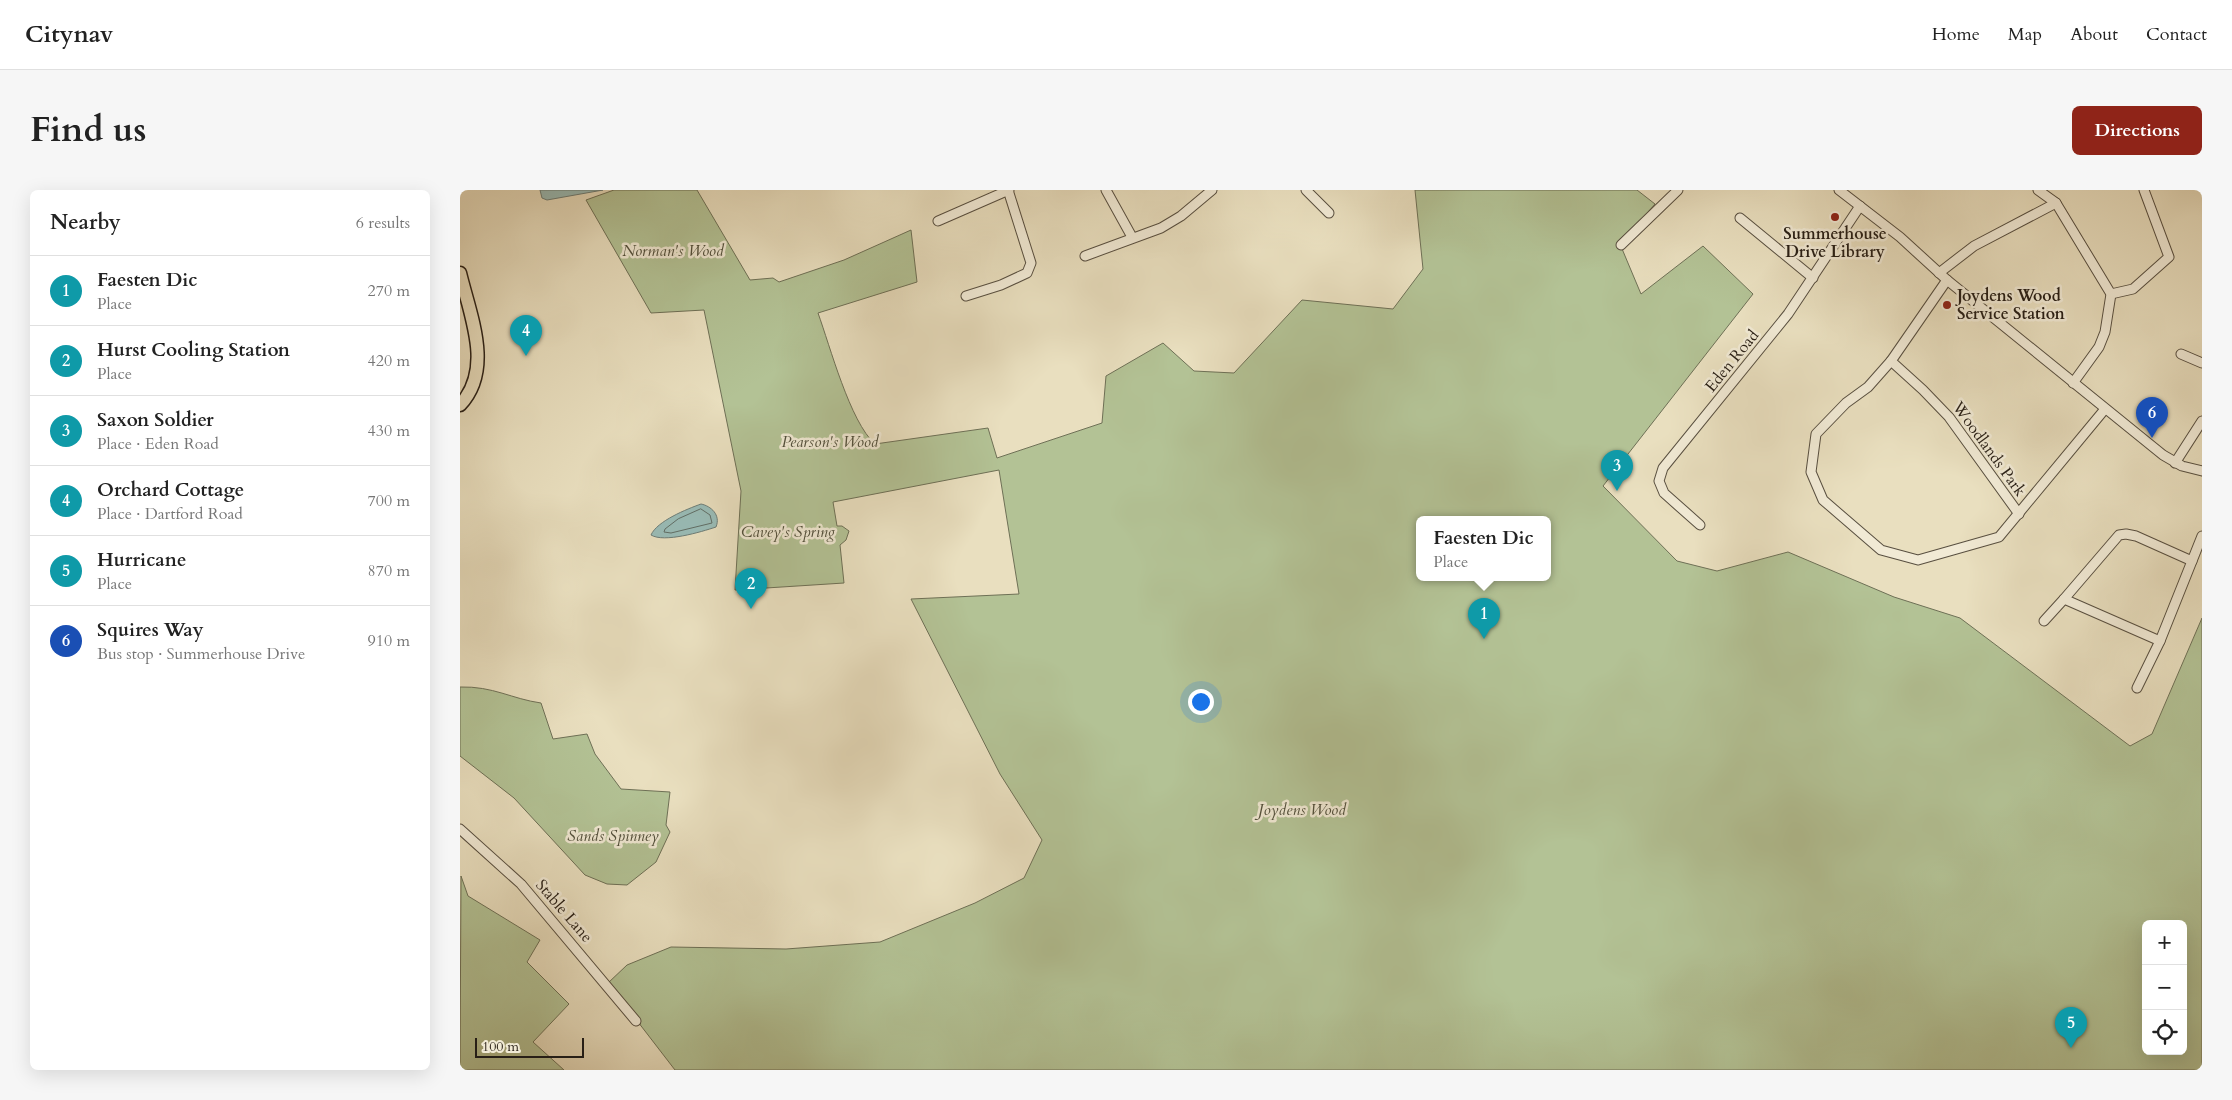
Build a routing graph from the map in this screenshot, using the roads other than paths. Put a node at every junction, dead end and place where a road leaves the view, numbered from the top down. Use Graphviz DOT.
graph roads {
  1 [pos="1008,190"];
  2 [pos="1106,190"];
  3 [pos="1212,190"];
  4 [pos="1306,190"];
  5 [pos="1678,190"];
  6 [pos="1839,190"];
  7 [pos="2038,190"];
  8 [pos="2144,190"];
  9 [pos="2056,203"];
  10 [pos="1860,206"];
  11 [pos="1329,213"];
  12 [pos="1740,218"];
  13 [pos="938,221"];
  14 [pos="1132,237"];
  15 [pos="1621,245"];
  16 [pos="1084,256"];
  17 [pos="1939,272"];
  18 [pos="460,273"];
  19 [pos="1813,278"];
  20 [pos="1947,280"];
  21 [pos="2111,294"];
  22 [pos="966,296"];
  23 [pos="2180,354"];
  24 [pos="1891,361"];
  25 [pos="2202,363"];
  26 [pos="2073,383"];
  27 [pos="460,405"];
  28 [pos="2105,409"];
  29 [pos="2202,422"];
  30 [pos="2175,463"];
  31 [pos="2202,470"];
  32 [pos="2019,514"];
  33 [pos="1700,525"];
  34 [pos="2202,536"];
  35 [pos="2192,561"];
  36 [pos="2064,599"];
  37 [pos="2044,621"];
  38 [pos="2160,641"];
  39 [pos="2136,688"];
  40 [pos="460,829"];
  41 [pos="636,1021"];
  1 -- 13 [label="street"];
  1 -- 22 [label="street"];
  2 -- 14 [label="street"];
  3 -- 14 [label="street"];
  4 -- 11 [label="street"];
  5 -- 15 [label="street"];
  6 -- 10 [label="street"];
  7 -- 9 [label="street"];
  8 -- 21 [label="street"];
  9 -- 17 [label="street"];
  9 -- 21 [label="street"];
  10 -- 17 [label="street"];
  10 -- 19 [label="street, Eden Road"];
  12 -- 19 [label="street"];
  14 -- 16 [label="street"];
  17 -- 20 [label="street"];
  18 -- 27 [label="main road"];
  19 -- 33 [label="street, Eden Road"];
  20 -- 24 [label="street, Woodlands Park"];
  20 -- 26 [label="street"];
  21 -- 26 [label="street"];
  23 -- 25 [label="street"];
  24 -- 32 [label="street, Woodlands Park"];
  24 -- 32 [label="street, Woodlands Park"];
  26 -- 28 [label="street"];
  28 -- 30 [label="street"];
  28 -- 32 [label="street, Woodlands Park"];
  29 -- 30 [label="street"];
  30 -- 31 [label="street"];
  34 -- 35 [label="street"];
  35 -- 36 [label="street"];
  35 -- 38 [label="street"];
  36 -- 37 [label="street"];
  36 -- 38 [label="street"];
  38 -- 39 [label="street"];
  40 -- 41 [label="street, Stable Lane"];
}
